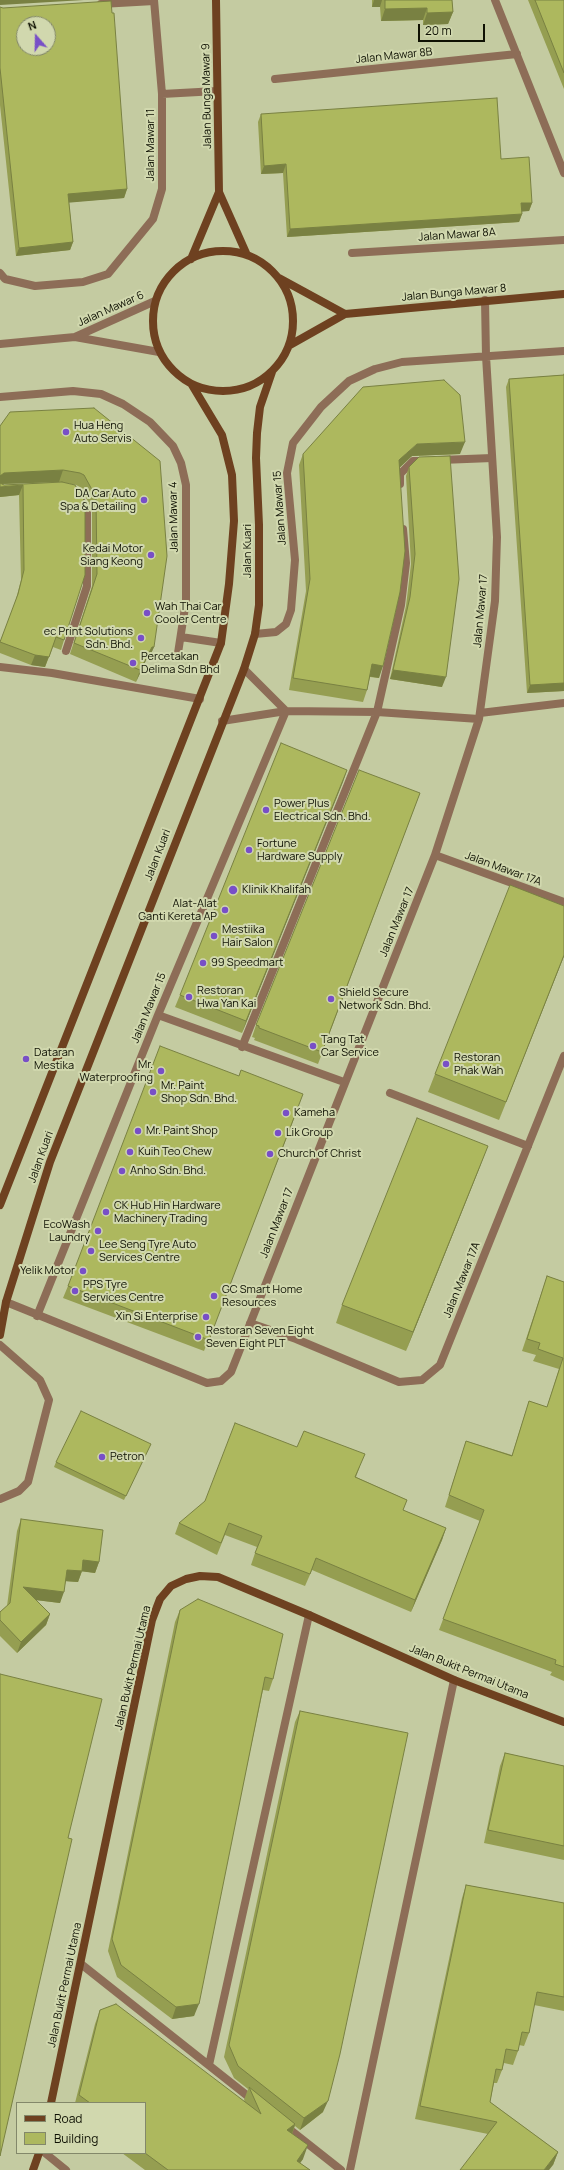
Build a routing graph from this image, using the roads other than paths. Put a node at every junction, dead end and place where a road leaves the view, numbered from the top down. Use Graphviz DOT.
graph roads {
  1 [pos="154,0"];
  2 [pos="216,0"];
  3 [pos="495,0"];
  4 [pos="92,5"];
  5 [pos="517,54"];
  6 [pos="275,79"];
  7 [pos="218,91"];
  8 [pos="162,94"];
  9 [pos="564,173"];
  10 [pos="219,192"];
  11 [pos="564,240"];
  12 [pos="352,253"];
  13 [pos="247,255"];
  14 [pos="191,258"];
  15 [pos="3,276"];
  16 [pos="279,278"];
  17 [pos="564,294"];
  18 [pos="485,300"];
  19 [pos="155,302"];
  20 [pos="345,314"];
  21 [pos="76,337"];
  22 [pos="0,344"];
  23 [pos="290,345"];
  24 [pos="564,351"];
  25 [pos="159,352"];
  26 [pos="486,356"];
  27 [pos="272,372"];
  28 [pos="192,385"];
  29 [pos="0,397"];
  30 [pos="492,458"];
  31 [pos="75,490"];
  32 [pos="401,496"];
  33 [pos="403,518"];
  34 [pos="255,634"];
  35 [pos="181,637"];
  36 [pos="221,644"];
  37 [pos="66,651"];
  38 [pos="178,652"];
  39 [pos="0,667"];
  40 [pos="244,669"];
  41 [pos="200,699"];
  42 [pos="564,703"];
  43 [pos="286,711"];
  44 [pos="377,712"];
  45 [pos="480,716"];
  46 [pos="222,721"];
  47 [pos="435,855"];
  48 [pos="564,902"];
  49 [pos="158,1015"];
  50 [pos="242,1047"];
  51 [pos="564,1056"];
  52 [pos="344,1082"];
  53 [pos="390,1094"];
  54 [pos="528,1146"];
  55 [pos="0,1205"];
  56 [pos="6,1302"];
  57 [pos="37,1316"];
  58 [pos="250,1323"];
  59 [pos="0,1335"];
  60 [pos="0,1344"];
  61 [pos="0,1499"];
  62 [pos="309,1615"];
  63 [pos="454,1680"];
  64 [pos="564,1722"];
  65 [pos="81,1964"];
  66 [pos="209,2065"];
  67 [pos="51,2102"];
  68 [pos="262,2108"];
  69 [pos="280,2122"];
  70 [pos="39,2154"];
  71 [pos="46,2154"];
  72 [pos="33,2170"];
  73 [pos="66,2170"];
  74 [pos="341,2170"];
  75 [pos="350,2170"];
  1 -- 4 [label="street"];
  1 -- 8 [label="street, Jalan Mawar 11"];
  2 -- 7 [label="street, Jalan Bunga Mawar 9"];
  3 -- 5 [label="street"];
  5 -- 6 [label="street, Jalan Mawar 8B"];
  5 -- 9 [label="street"];
  7 -- 8 [label="street, Jalan Mawar 11"];
  7 -- 10 [label="street, Jalan Bunga Mawar 9"];
  8 -- 15 [label="street, Jalan Mawar 11"];
  10 -- 13 [label="street, Jalan Bunga Mawar 9"];
  10 -- 14 [label="street, Jalan Bunga Mawar 9"];
  11 -- 12 [label="street, Jalan Mawar 8A"];
  13 -- 14 [label="street"];
  13 -- 16 [label="street"];
  14 -- 19 [label="street"];
  16 -- 20 [label="street"];
  16 -- 23 [label="street"];
  17 -- 18 [label="street, Jalan Bunga Mawar 8"];
  18 -- 20 [label="street, Jalan Bunga Mawar 8"];
  18 -- 26 [label="street, Jalan Mawar 17"];
  19 -- 21 [label="street, Jalan Mawar 6"];
  19 -- 25 [label="street"];
  20 -- 23 [label="street, Jalan Bunga Mawar 8"];
  21 -- 22 [label="street, Jalan Mawar 6"];
  21 -- 25 [label="street, Jalan Mawar 6"];
  23 -- 27 [label="street"];
  24 -- 26 [label="street, Jalan Mawar 15"];
  25 -- 28 [label="street"];
  26 -- 30 [label="street, Jalan Mawar 17"];
  26 -- 34 [label="street, Jalan Mawar 15"];
  27 -- 28 [label="street"];
  27 -- 34 [label="street, Jalan Kuari"];
  28 -- 36 [label="street, Jalan Kuari"];
  29 -- 35 [label="street, Jalan Mawar 4"];
  30 -- 32 [label="street"];
  30 -- 45 [label="street, Jalan Mawar 17"];
  31 -- 37 [label="street"];
  33 -- 44 [label="street"];
  34 -- 40 [label="street, Jalan Kuari"];
  35 -- 36 [label="street"];
  35 -- 38 [label="street, Jalan Mawar 4"];
  36 -- 41 [label="street, Jalan Kuari"];
  39 -- 41 [label="street"];
  40 -- 43 [label="street"];
  40 -- 46 [label="street, Jalan Kuari"];
  41 -- 55 [label="street, Jalan Kuari"];
  42 -- 45 [label="street"];
  43 -- 44 [label="street"];
  43 -- 46 [label="street"];
  43 -- 49 [label="street, Jalan Mawar 15"];
  44 -- 45 [label="street"];
  44 -- 50 [label="street"];
  45 -- 47 [label="street, Jalan Mawar 17"];
  46 -- 56 [label="street, Jalan Kuari"];
  47 -- 48 [label="street, Jalan Mawar 17A"];
  47 -- 52 [label="street, Jalan Mawar 17"];
  49 -- 50 [label="street"];
  49 -- 57 [label="street, Jalan Mawar 15"];
  50 -- 52 [label="street"];
  51 -- 54 [label="street, Jalan Mawar 17A"];
  52 -- 58 [label="street, Jalan Mawar 17"];
  53 -- 54 [label="street"];
  54 -- 58 [label="street, Jalan Mawar 17A"];
  56 -- 57 [label="street, Jalan Mawar 17"];
  56 -- 59 [label="street, Jalan Kuari"];
  57 -- 58 [label="street, Jalan Mawar 17"];
  60 -- 61 [label="street"];
  62 -- 63 [label="street, Jalan Bukit Permai Utama"];
  62 -- 65 [label="street, Jalan Bukit Permai Utama"];
  62 -- 66 [label="street"];
  63 -- 64 [label="street, Jalan Bukit Permai Utama"];
  63 -- 75 [label="street"];
  65 -- 66 [label="street"];
  65 -- 67 [label="street, Jalan Bukit Permai Utama"];
  66 -- 68 [label="street"];
  69 -- 74 [label="street"];
  70 -- 72 [label="street"];
  71 -- 73 [label="street"];
}
